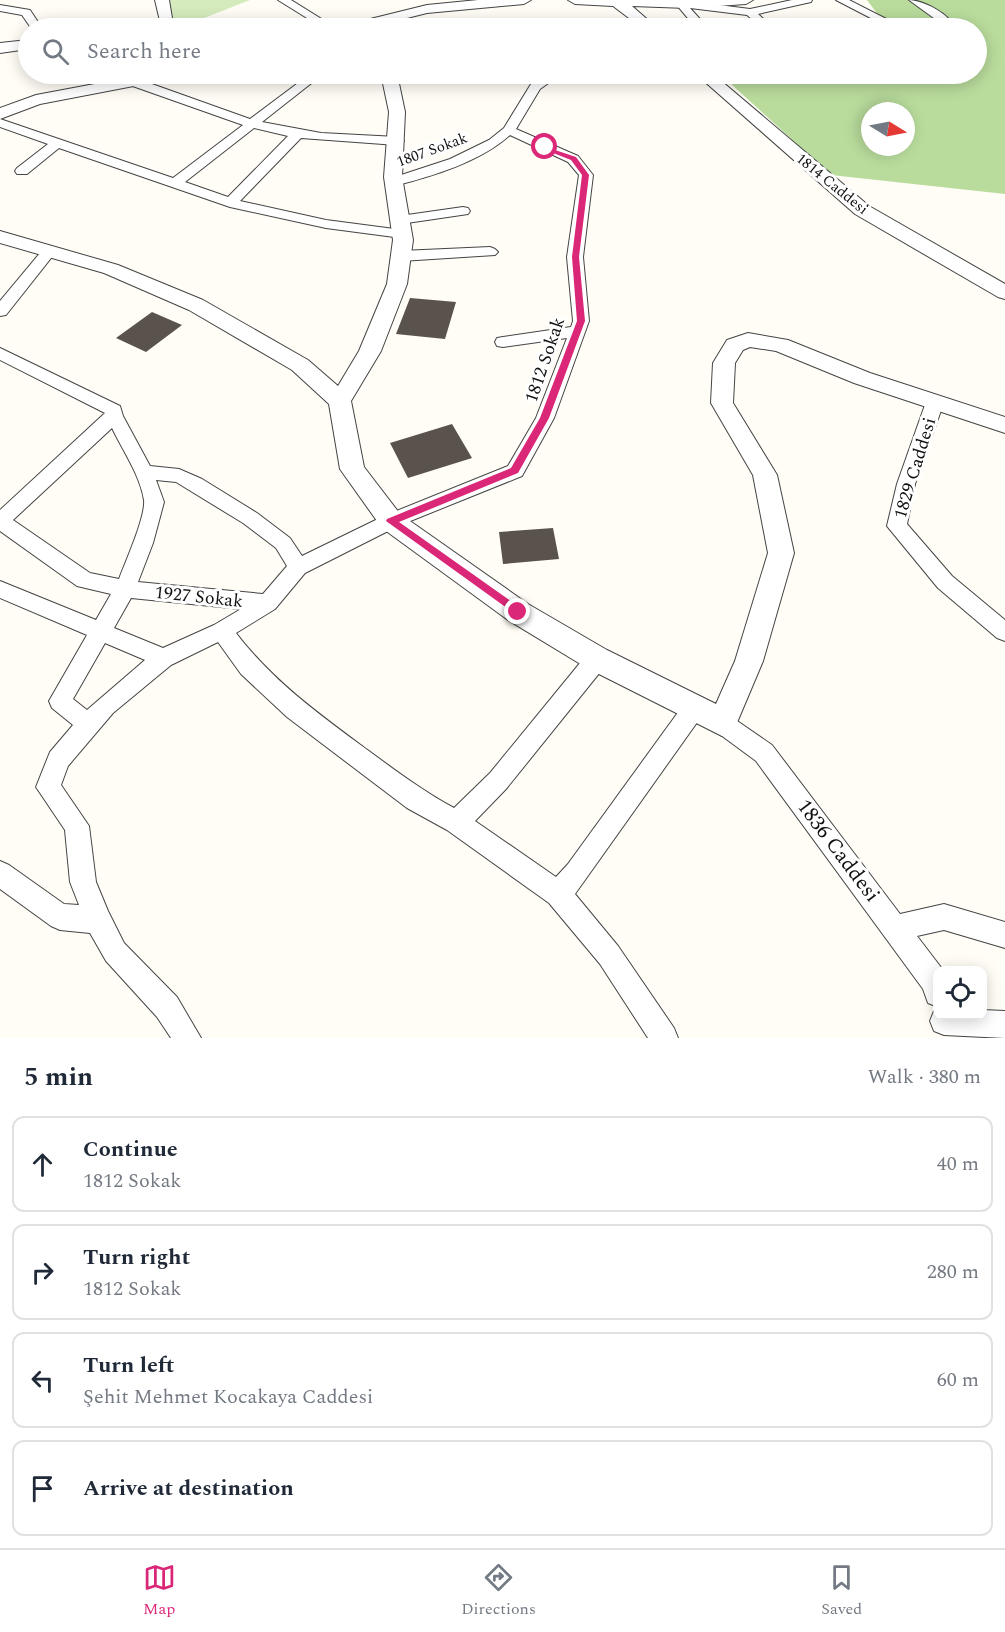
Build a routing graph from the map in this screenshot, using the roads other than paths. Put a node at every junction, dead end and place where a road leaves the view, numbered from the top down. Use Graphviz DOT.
graph roads {
  1 [pos="7,0"];
  2 [pos="162,0"];
  3 [pos="283,0"];
  4 [pos="524,0"];
  5 [pos="575,0"];
  6 [pos="807,0"];
  7 [pos="841,0"];
  8 [pos="914,0"];
  9 [pos="0,1"];
  10 [pos="617,1"];
  11 [pos="707,2"];
  12 [pos="425,4"];
  13 [pos="684,4"];
  14 [pos="748,6"];
  15 [pos="0,8"];
  16 [pos="409,13"];
  17 [pos="30,18"];
  18 [pos="168,18"];
  19 [pos="313,18"];
  20 [pos="390,18"];
  21 [pos="407,18"];
  22 [pos="638,18"];
  23 [pos="694,18"];
  24 [pos="759,18"];
  25 [pos="878,18"];
  26 [pos="941,18"];
  27 [pos="18,46"];
  28 [pos="0,48"];
  29 [pos="116,84"];
  30 [pos="139,84"];
  31 [pos="303,84"];
  32 [pos="391,84"];
  33 [pos="540,84"];
  34 [pos="717,84"];
  35 [pos="0,114"];
  36 [pos="0,123"];
  37 [pos="253,123"];
  38 [pos="509,130"];
  39 [pos="299,133"];
  40 [pos="397,141"];
  41 [pos="57,143"];
  42 [pos="22,171"];
  43 [pos="394,182"];
  44 [pos="174,184"];
  45 [pos="231,202"];
  46 [pos="463,211"];
  47 [pos="401,227"];
  48 [pos="0,237"];
  49 [pos="50,250"];
  50 [pos="490,252"];
  51 [pos="401,256"];
  52 [pos="1005,293"];
  53 [pos="0,311"];
  54 [pos="577,332"];
  55 [pos="503,342"];
  56 [pos="0,353"];
  57 [pos="340,401"];
  58 [pos="935,402"];
  59 [pos="114,416"];
  60 [pos="1005,425"];
  61 [pos="144,472"];
  62 [pos="391,521"];
  63 [pos="2,527"];
  64 [pos="298,567"];
  65 [pos="0,589"];
  66 [pos="124,589"];
  67 [pos="268,603"];
  68 [pos="222,631"];
  69 [pos="102,632"];
  70 [pos="1005,632"];
  71 [pos="163,658"];
  72 [pos="597,659"];
  73 [pos="696,707"];
  74 [pos="90,723"];
  75 [pos="722,723"];
  76 [pos="456,822"];
  77 [pos="0,874"];
  78 [pos="558,894"];
  79 [pos="98,920"];
  80 [pos="895,928"];
  81 [pos="1005,935"];
  82 [pos="933,979"];
  83 [pos="944,1025"];
  84 [pos="1005,1025"];
  85 [pos="187,1038"];
  86 [pos="664,1038"];
  1 -- 9 [label="street"];
  2 -- 18 [label="street"];
  3 -- 19 [label="street"];
  4 -- 12 [label="street"];
  5 -- 10 [label="street"];
  6 -- 14 [label="street"];
  7 -- 25 [label="street"];
  8 -- 26 [label="street"];
  10 -- 13 [label="street"];
  10 -- 22 [label="street"];
  11 -- 13 [label="street"];
  11 -- 14 [label="street"];
  12 -- 16 [label="street"];
  13 -- 14 [label="street"];
  13 -- 23 [label="street"];
  14 -- 24 [label="street"];
  15 -- 17 [label="street"];
  16 -- 20 [label="street"];
  16 -- 21 [label="street"];
  27 -- 28 [label="street"];
  29 -- 35 [label="street"];
  30 -- 37 [label="street"];
  31 -- 37 [label="street"];
  32 -- 40 [label="street"];
  33 -- 38 [label="street, 1807 Sokak"];
  34 -- 52 [label="street, 1814 Caddesi"];
  36 -- 41 [label="street"];
  37 -- 39 [label="street"];
  37 -- 44 [label="street"];
  38 -- 43 [label="street, 1807 Sokak"];
  38 -- 54 [label="street, 1812 Sokak"];
  39 -- 40 [label="street"];
  39 -- 45 [label="street"];
  40 -- 43 [label="street"];
  41 -- 42 [label="street"];
  41 -- 44 [label="street"];
  43 -- 47 [label="street"];
  44 -- 45 [label="street"];
  45 -- 47 [label="street"];
  46 -- 47 [label="street"];
  47 -- 51 [label="street"];
  48 -- 49 [label="street"];
  49 -- 53 [label="street"];
  49 -- 57 [label="street"];
  50 -- 51 [label="street"];
  51 -- 57 [label="street"];
  54 -- 55 [label="street"];
  54 -- 62 [label="street, 1812 Sokak"];
  56 -- 59 [label="street"];
  57 -- 62 [label="street"];
  58 -- 60 [label="street"];
  58 -- 70 [label="street, 1829 Caddesi"];
  58 -- 75 [label="street"];
  59 -- 61 [label="street"];
  59 -- 63 [label="street"];
  61 -- 64 [label="street"];
  61 -- 66 [label="street"];
  62 -- 64 [label="street, 1927 Sokak"];
  62 -- 72 [label="street"];
  63 -- 66 [label="street, 1927 Sokak"];
  64 -- 67 [label="street, 1927 Sokak"];
  65 -- 69 [label="street"];
  66 -- 67 [label="street, 1927 Sokak"];
  66 -- 69 [label="street"];
  67 -- 68 [label="street"];
  68 -- 71 [label="street"];
  68 -- 76 [label="street"];
  69 -- 71 [label="street"];
  69 -- 74 [label="street"];
  71 -- 74 [label="street"];
  72 -- 73 [label="street"];
  72 -- 76 [label="street"];
  73 -- 75 [label="street"];
  73 -- 78 [label="street"];
  74 -- 79 [label="street"];
  75 -- 80 [label="street, 1836 Caddesi"];
  76 -- 78 [label="street"];
  77 -- 79 [label="street"];
  78 -- 86 [label="street"];
  79 -- 85 [label="street"];
  80 -- 81 [label="street"];
  80 -- 82 [label="street, 1836 Caddesi"];
  83 -- 84 [label="street"];
}
